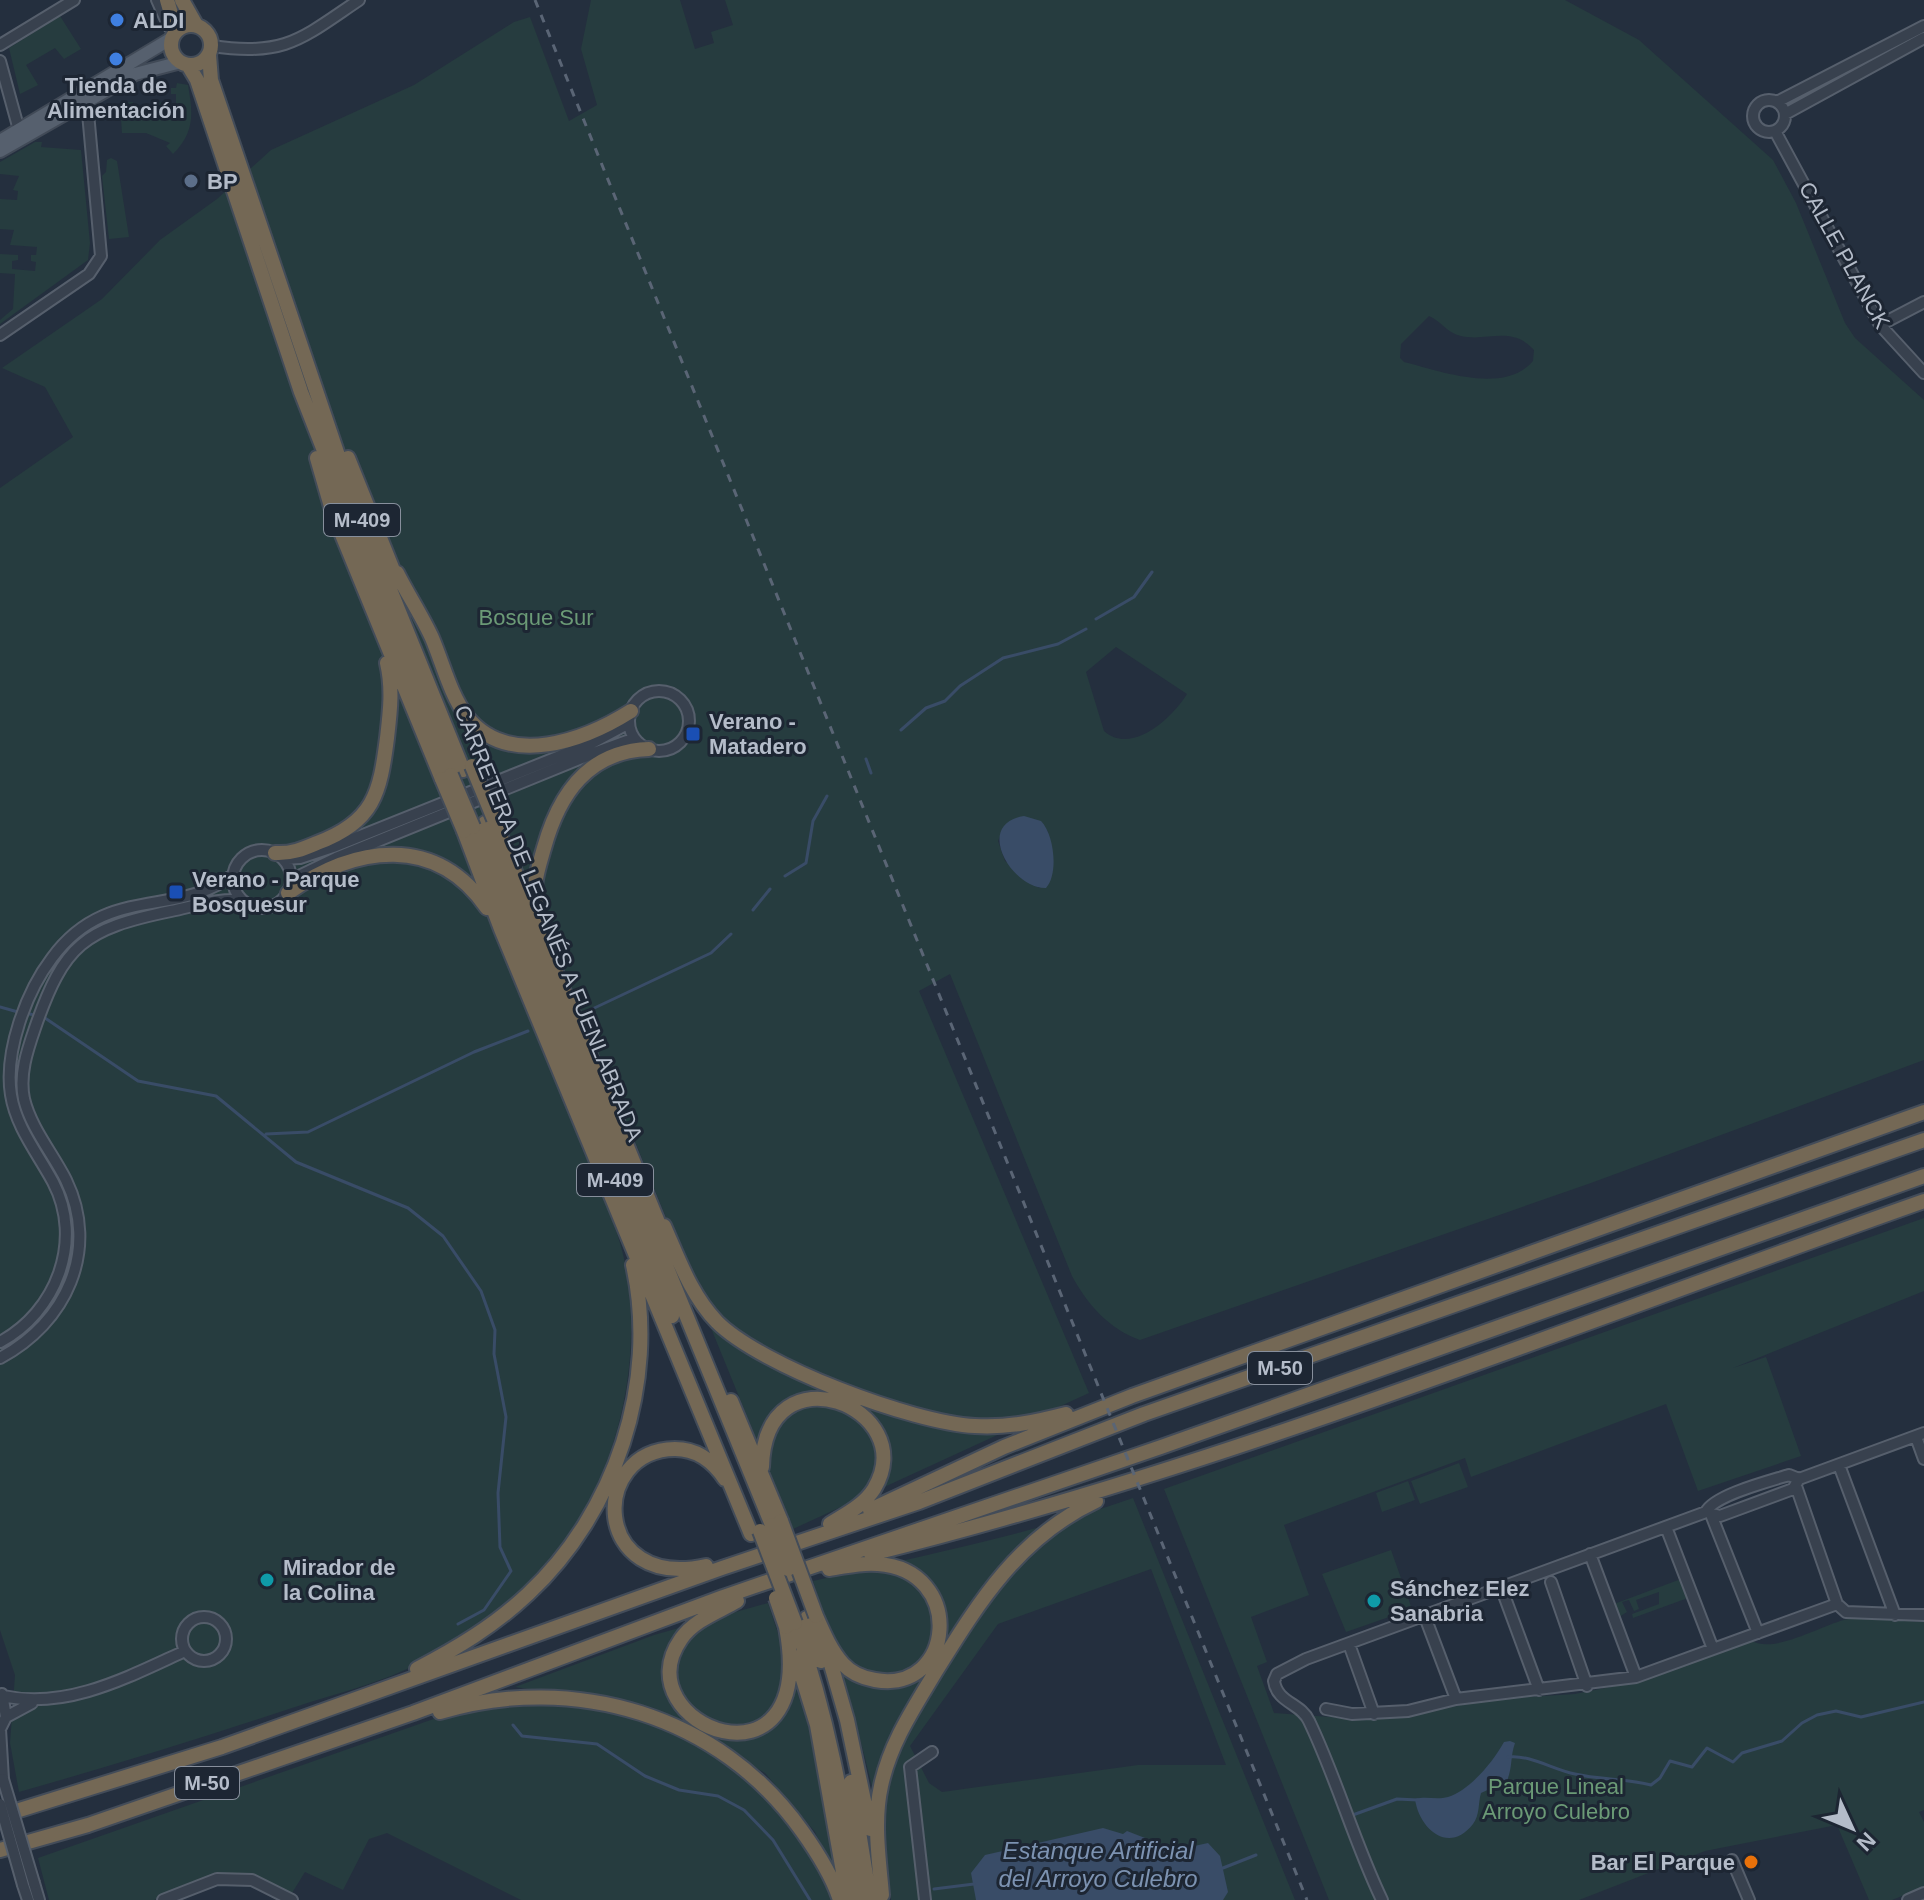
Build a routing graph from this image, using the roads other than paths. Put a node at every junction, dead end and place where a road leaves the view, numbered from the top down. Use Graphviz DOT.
graph roads {
  1 [pos="74,0"];
  2 [pos="157,0"];
  3 [pos="167,0"];
  4 [pos="182,0"];
  5 [pos="359,0"];
  6 [pos="196,25"];
  7 [pos="1924,26"];
  8 [pos="174,35"];
  9 [pos="1924,38"];
  10 [pos="0,45"];
  11 [pos="210,50"];
  12 [pos="0,61"];
  13 [pos="185,64"];
  14 [pos="87,102"];
  15 [pos="1777,102"];
  16 [pos="1785,114"];
  17 [pos="1775,131"];
  18 [pos="18,135"];
  19 [pos="0,141"];
  20 [pos="0,151"];
  21 [pos="273,266"];
  22 [pos="1924,302"];
  23 [pos="1880,325"];
  24 [pos="0,335"];
  25 [pos="1924,373"];
  26 [pos="301,392"];
  27 [pos="379,535"];
  28 [pos="383,639"];
  29 [pos="630,717"];
  30 [pos="644,746"];
  31 [pos="457,772"];
  32 [pos="479,825"];
  33 [pos="279,856"];
  34 [pos="234,874"];
  35 [pos="290,888"];
  36 [pos="242,900"];
  37 [pos="501,929"];
  38 [pos="594,1060"];
  39 [pos="1924,1109"];
  40 [pos="1924,1140"];
  41 [pos="633,1157"];
  42 [pos="1924,1176"];
  43 [pos="1924,1201"];
  44 [pos="618,1215"];
  45 [pos="0,1342"];
  46 [pos="0,1358"];
  47 [pos="1132,1396"];
  48 [pos="1920,1435"];
  49 [pos="1924,1459"];
  50 [pos="1839,1465"];
  51 [pos="1173,1468"];
  52 [pos="762,1472"];
  53 [pos="1798,1482"];
  54 [pos="1709,1514"];
  55 [pos="830,1524"];
  56 [pos="1666,1527"];
  57 [pos="766,1528"];
  58 [pos="1590,1554"];
  59 [pos="722,1562"];
  60 [pos="829,1569"];
  61 [pos="1551,1582"];
  62 [pos="1501,1587"];
  63 [pos="637,1598"];
  64 [pos="737,1601"];
  65 [pos="1837,1604"];
  66 [pos="1895,1615"];
  67 [pos="1924,1615"];
  68 [pos="680,1616"];
  69 [pos="1425,1617"];
  70 [pos="801,1621"];
  71 [pos="1758,1633"];
  72 [pos="1349,1644"];
  73 [pos="1713,1649"];
  74 [pos="185,1651"];
  75 [pos="1636,1677"];
  76 [pos="1587,1686"];
  77 [pos="380,1689"];
  78 [pos="1539,1690"];
  79 [pos="2,1694"];
  80 [pos="1456,1699"];
  81 [pos="32,1703"];
  82 [pos="1326,1709"];
  83 [pos="413,1713"];
  84 [pos="1374,1714"];
  85 [pos="6,1717"];
  86 [pos="0,1729"];
  87 [pos="932,1752"];
  88 [pos="0,1804"];
  89 [pos="0,1816"];
  90 [pos="0,1850"];
  91 [pos="1732,1860"];
  92 [pos="28,1884"];
  93 [pos="1924,1893"];
  94 [pos="878,1898"];
  95 [pos="28,1900"];
  96 [pos="39,1900"];
  97 [pos="163,1900"];
  98 [pos="292,1900"];
  99 [pos="840,1900"];
  100 [pos="848,1900"];
  101 [pos="857,1900"];
  102 [pos="925,1900"];
  103 [pos="1382,1900"];
  104 [pos="1749,1900"];
  105 [pos="1908,1900"];
  1 -- 10 [label="street"];
  2 -- 8 [label="street"];
  3 -- 8 [label="highway, M-409"];
  4 -- 6 [label="highway, M-409"];
  5 -- 11 [label="street"];
  6 -- 8 [label="highway"];
  6 -- 11 [label="highway, M-409"];
  7 -- 15 [label="street"];
  8 -- 13 [label="highway, M-409"];
  8 -- 18 [label="main road"];
  9 -- 16 [label="street"];
  11 -- 13 [label="highway"];
  11 -- 21 [label="highway, CARRETERA DE LEGANÉS A FUENLABRADA / M-409"];
  12 -- 18 [label="street"];
  13 -- 14 [label="main road"];
  13 -- 26 [label="highway, M-409"];
  14 -- 18 [label="main road"];
  14 -- 24 [label="street"];
  15 -- 16 [label="street"];
  15 -- 17 [label="street"];
  16 -- 17 [label="street"];
  17 -- 23 [label="street, CALLE PLANCK"];
  18 -- 19 [label="main road"];
  18 -- 20 [label="main road"];
  21 -- 27 [label="highway, M-409"];
  21 -- 31 [label="highway, CARRETERA DE LEGANÉS A FUENLABRADA / M-409"];
  22 -- 23 [label="street"];
  23 -- 25 [label="street, CALLE PLANCK"];
  26 -- 28 [label="highway, M-409"];
  26 -- 31 [label="highway, M-409"];
  27 -- 29 [label="highway, M-409"];
  27 -- 31 [label="highway, M-409"];
  28 -- 31 [label="highway, M-409"];
  28 -- 33 [label="highway, M-409"];
  29 -- 30 [label="street"];
  29 -- 30 [label="street"];
  29 -- 33 [label="street"];
  30 -- 35 [label="street"];
  30 -- 38 [label="highway, M-409"];
  31 -- 32 [label="highway, CARRETERA DE LEGANÉS A FUENLABRADA / M-409, bridge"];
  31 -- 32 [label="highway, M-409, bridge"];
  32 -- 37 [label="highway, M-409"];
  32 -- 38 [label="highway, M-409"];
  32 -- 57 [label="highway, CARRETERA DE LEGANÉS A FUENLABRADA / M-409"];
  33 -- 34 [label="street"];
  33 -- 35 [label="street"];
  34 -- 36 [label="street"];
  34 -- 45 [label="street"];
  35 -- 36 [label="street"];
  35 -- 37 [label="highway, M-409"];
  36 -- 46 [label="street"];
  37 -- 44 [label="highway, M-409"];
  38 -- 41 [label="highway, M-409"];
  39 -- 47 [label="highway"];
  40 -- 63 [label="highway, M-50"];
  41 -- 47 [label="highway"];
  41 -- 52 [label="highway, M-409"];
  42 -- 68 [label="highway, M-50"];
  43 -- 51 [label="highway"];
  44 -- 57 [label="highway, M-409"];
  44 -- 77 [label="highway"];
  47 -- 55 [label="highway"];
  48 -- 49 [label="street"];
  48 -- 50 [label="street"];
  50 -- 53 [label="street"];
  50 -- 66 [label="street"];
  51 -- 60 [label="highway"];
  51 -- 94 [label="highway"];
  52 -- 55 [label="highway"];
  52 -- 57 [label="highway, M-409"];
  53 -- 54 [label="street"];
  53 -- 65 [label="street"];
  54 -- 56 [label="street"];
  54 -- 71 [label="street"];
  55 -- 59 [label="highway"];
  56 -- 58 [label="street"];
  56 -- 73 [label="street"];
  57 -- 59 [label="highway"];
  57 -- 70 [label="highway, CARRETERA DE LEGANÉS A FUENLABRADA / M-409, bridge"];
  57 -- 70 [label="highway, M-409, bridge"];
  58 -- 62 [label="street"];
  58 -- 75 [label="street"];
  59 -- 63 [label="highway"];
  60 -- 64 [label="highway"];
  60 -- 70 [label="highway"];
  61 -- 76 [label="street"];
  62 -- 69 [label="street"];
  62 -- 78 [label="street"];
  63 -- 77 [label="highway, M-50"];
  64 -- 68 [label="highway"];
  64 -- 70 [label="highway"];
  65 -- 66 [label="street"];
  65 -- 71 [label="street"];
  66 -- 67 [label="street"];
  68 -- 83 [label="highway, M-50"];
  69 -- 72 [label="street"];
  69 -- 80 [label="street"];
  70 -- 94 [label="highway, CARRETERA DE LEGANÉS A FUENLABRADA / M-409"];
  70 -- 100 [label="highway, M-409"];
  70 -- 101 [label="highway, CARRETERA DE LEGANÉS A FUENLABRADA / M-409"];
  71 -- 73 [label="street"];
  72 -- 84 [label="street"];
  72 -- 103 [label="street"];
  73 -- 75 [label="street"];
  74 -- 74 [label="street"];
  74 -- 81 [label="street"];
  75 -- 76 [label="street"];
  76 -- 78 [label="street"];
  77 -- 89 [label="highway, M-50"];
  78 -- 80 [label="street"];
  79 -- 81 [label="street"];
  79 -- 85 [label="street"];
  80 -- 84 [label="street"];
  81 -- 85 [label="street"];
  82 -- 84 [label="street"];
  83 -- 90 [label="highway, M-50"];
  83 -- 99 [label="highway"];
  85 -- 86 [label="street"];
  86 -- 92 [label="street, bridge"];
  87 -- 102 [label="street"];
  88 -- 92 [label="street, bridge"];
  91 -- 104 [label="street"];
  92 -- 95 [label="street"];
  92 -- 96 [label="street"];
  93 -- 105 [label="street"];
  97 -- 98 [label="street"];
}
